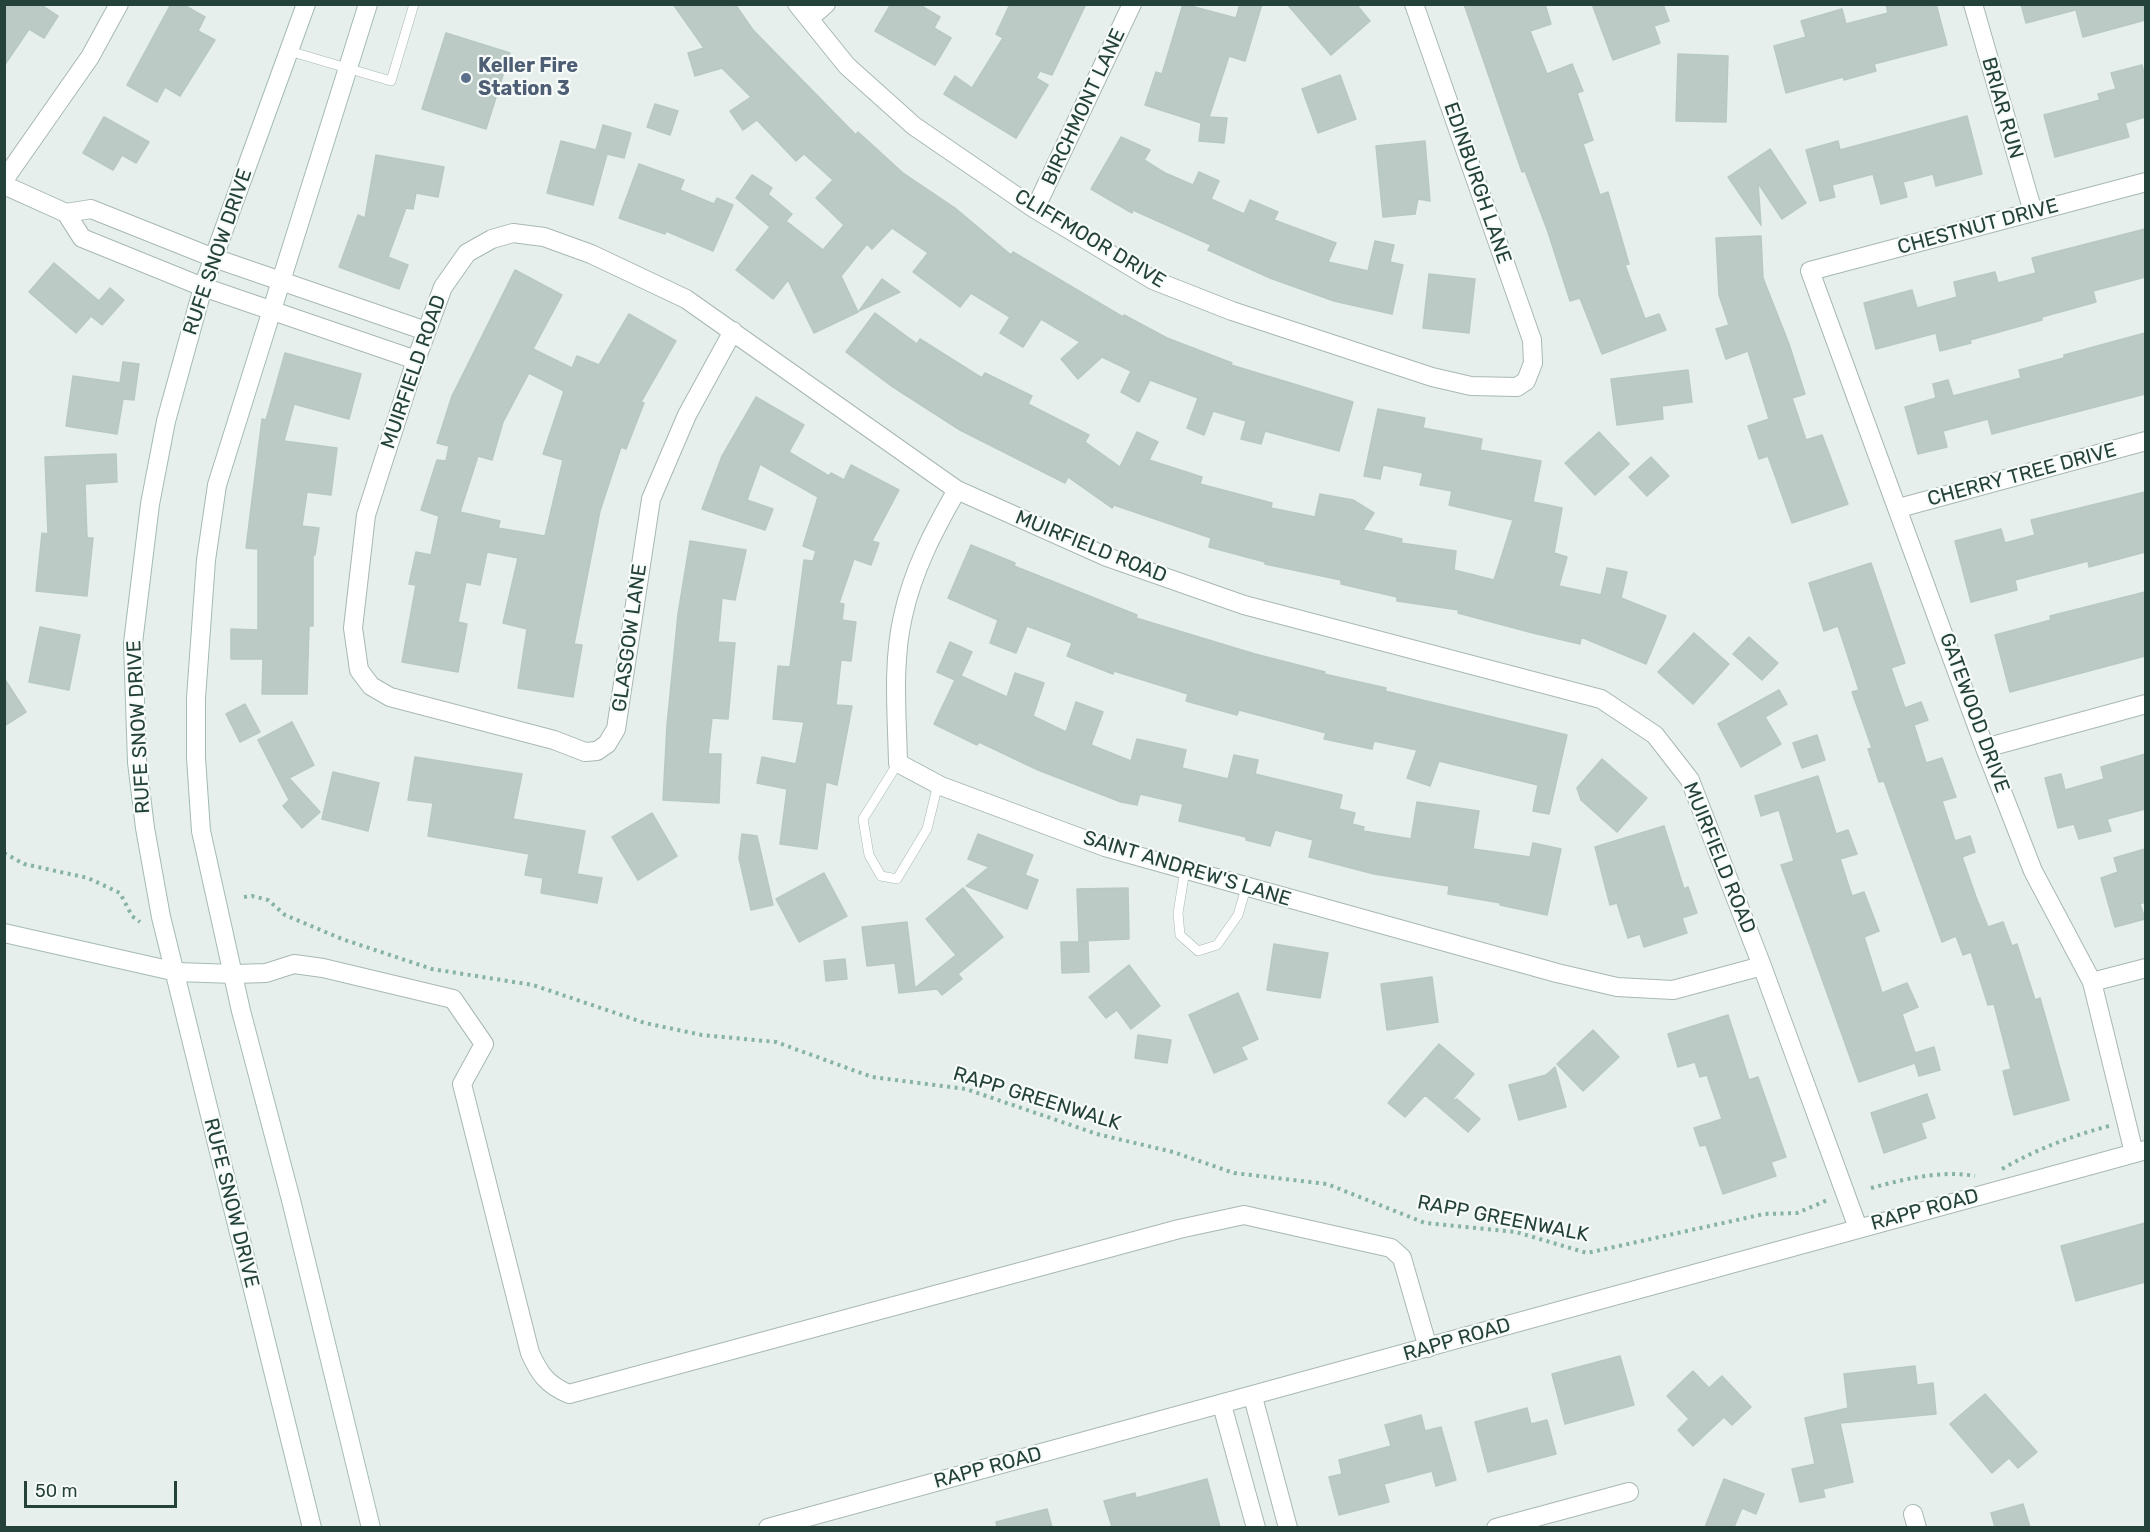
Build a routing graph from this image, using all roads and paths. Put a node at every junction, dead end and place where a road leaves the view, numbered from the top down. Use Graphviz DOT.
graph roads {
  1 [pos="118,4"];
  2 [pos="306,4"];
  3 [pos="368,4"];
  4 [pos="414,4"];
  5 [pos="797,4"];
  6 [pos="826,4"];
  7 [pos="1132,4"];
  8 [pos="1414,4"];
  9 [pos="1973,4"];
  10 [pos="810,18"];
  11 [pos="289,51"];
  12 [pos="347,69"];
  13 [pos="4,180"];
  14 [pos="2145,182"];
  15 [pos="4,185"];
  16 [pos="1035,209"];
  17 [pos="2033,212"];
  18 [pos="66,213"];
  19 [pos="214,258"];
  20 [pos="1810,271"];
  21 [pos="281,282"];
  22 [pos="203,287"];
  23 [pos="272,310"];
  24 [pos="426,331"];
  25 [pos="733,331"];
  26 [pos="416,360"];
  27 [pos="1533,363"];
  28 [pos="2145,441"];
  29 [pos="957,490"];
  30 [pos="1899,508"];
  31 [pos="354,651"];
  32 [pos="2145,704"];
  33 [pos="1985,748"];
  34 [pos="898,763"];
  35 [pos="938,784"];
  36 [pos="4,853"];
  37 [pos="1185,870"];
  38 [pos="1246,888"];
  39 [pos="244,897"];
  40 [pos="140,922"];
  41 [pos="4,933"];
  42 [pos="1762,966"];
  43 [pos="2145,968"];
  44 [pos="177,972"];
  45 [pos="234,974"];
  46 [pos="2092,982"];
  47 [pos="2127,1122"];
  48 [pos="2140,1152"];
  49 [pos="1993,1174"];
  50 [pos="1985,1175"];
  51 [pos="1870,1188"];
  52 [pos="1830,1199"];
  53 [pos="1858,1228"];
  54 [pos="1428,1348"];
  55 [pos="1253,1397"];
  56 [pos="1222,1405"];
  57 [pos="1629,1492"];
  58 [pos="312,1527"];
  59 [pos="371,1527"];
  60 [pos="768,1527"];
  61 [pos="1256,1527"];
  62 [pos="1288,1527"];
  63 [pos="1496,1527"];
  1 -- 13 [label="street"];
  2 -- 11 [label="street, RUFE SNOW DRIVE"];
  3 -- 12 [label="street"];
  4 -- 12 [label="lane"];
  5 -- 10 [label="street, CLIFFMOOR DRIVE"];
  6 -- 10 [label="street"];
  7 -- 16 [label="street, BIRCHMONT LANE"];
  8 -- 27 [label="street, EDINBURGH LANE"];
  9 -- 17 [label="street, BRIAR RUN"];
  10 -- 16 [label="street, CLIFFMOOR DRIVE"];
  11 -- 12 [label="lane"];
  11 -- 19 [label="street, RUFE SNOW DRIVE"];
  12 -- 21 [label="street"];
  14 -- 17 [label="street, CHESTNUT DRIVE"];
  15 -- 18 [label="street"];
  16 -- 27 [label="street, CLIFFMOOR DRIVE"];
  17 -- 20 [label="street, CHESTNUT DRIVE"];
  18 -- 19 [label="street"];
  18 -- 22 [label="street"];
  19 -- 21 [label="street"];
  19 -- 22 [label="street, RUFE SNOW DRIVE"];
  20 -- 30 [label="street, GATEWOOD DRIVE"];
  21 -- 23 [label="street"];
  21 -- 24 [label="street"];
  22 -- 23 [label="street"];
  22 -- 44 [label="street, RUFE SNOW DRIVE"];
  23 -- 26 [label="street"];
  23 -- 45 [label="street"];
  24 -- 25 [label="street, MUIRFIELD ROAD"];
  24 -- 26 [label="street, MUIRFIELD ROAD"];
  25 -- 29 [label="street, MUIRFIELD ROAD"];
  25 -- 31 [label="street, GLASGOW LANE"];
  26 -- 31 [label="street, MUIRFIELD ROAD"];
  28 -- 30 [label="street, CHERRY TREE DRIVE"];
  29 -- 34 [label="street"];
  29 -- 42 [label="street, MUIRFIELD ROAD"];
  30 -- 33 [label="street, GATEWOOD DRIVE"];
  32 -- 33 [label="street"];
  33 -- 46 [label="street, GATEWOOD DRIVE"];
  34 -- 35 [label="street, SAINT ANDREW'S LANE"];
  34 -- 35 [label="lane"];
  35 -- 37 [label="street, SAINT ANDREW'S LANE"];
  36 -- 40 [label="path"];
  37 -- 38 [label="street, SAINT ANDREW'S LANE"];
  37 -- 38 [label="lane"];
  38 -- 42 [label="street, SAINT ANDREW'S LANE"];
  39 -- 52 [label="path, RAPP GREENWALK"];
  41 -- 44 [label="street"];
  42 -- 53 [label="street, MUIRFIELD ROAD"];
  43 -- 46 [label="street"];
  44 -- 45 [label="street"];
  44 -- 58 [label="street, RUFE SNOW DRIVE"];
  45 -- 54 [label="street"];
  45 -- 59 [label="street"];
  46 -- 47 [label="street, GATEWOOD DRIVE"];
  47 -- 48 [label="street, GATEWOOD DRIVE"];
  47 -- 49 [label="path"];
  48 -- 53 [label="street, RAPP ROAD"];
  50 -- 51 [label="path"];
  53 -- 54 [label="street, RAPP ROAD"];
  54 -- 55 [label="street, RAPP ROAD"];
  55 -- 56 [label="street, RAPP ROAD"];
  55 -- 62 [label="street"];
  56 -- 60 [label="street, RAPP ROAD"];
  56 -- 61 [label="street"];
  57 -- 63 [label="street"];
}
